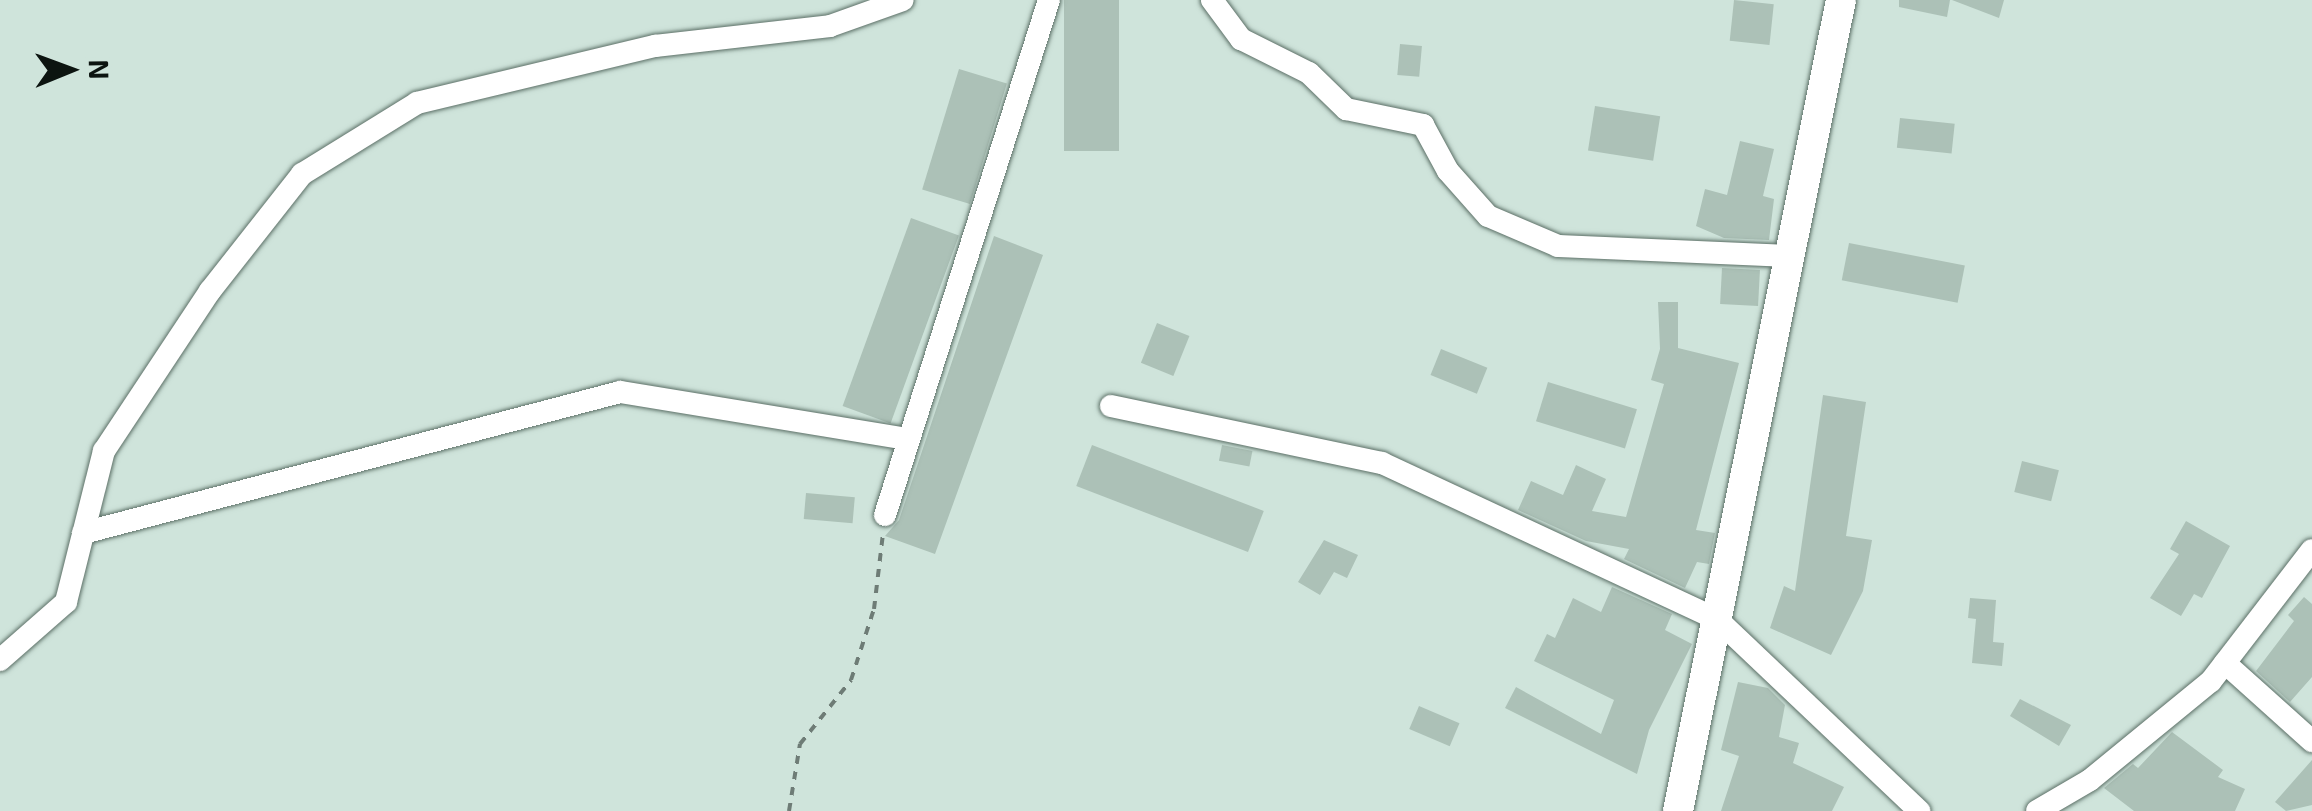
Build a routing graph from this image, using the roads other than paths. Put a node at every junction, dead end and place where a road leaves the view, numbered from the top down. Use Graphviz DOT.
graph roads {
  1 [pos="903,0"];
  2 [pos="1050,0"];
  3 [pos="1212,0"];
  4 [pos="1841,0"];
  5 [pos="1790,256"];
  6 [pos="1112,406"];
  7 [pos="906,439"];
  8 [pos="885,515"];
  9 [pos="83,533"];
  10 [pos="2312,550"];
  11 [pos="1717,619"];
  12 [pos="0,660"];
  13 [pos="2224,664"];
  14 [pos="2312,741"];
  15 [pos="1678,811"];
  16 [pos="1919,811"];
  17 [pos="2037,811"];
  1 -- 9 [label="street"];
  2 -- 7 [label="street"];
  3 -- 5 [label="street"];
  4 -- 5 [label="street"];
  5 -- 11 [label="street"];
  6 -- 11 [label="street"];
  7 -- 8 [label="street"];
  7 -- 9 [label="street"];
  9 -- 12 [label="street"];
  10 -- 13 [label="street"];
  11 -- 15 [label="street"];
  11 -- 16 [label="street"];
  13 -- 14 [label="street"];
  13 -- 17 [label="street"];
}
